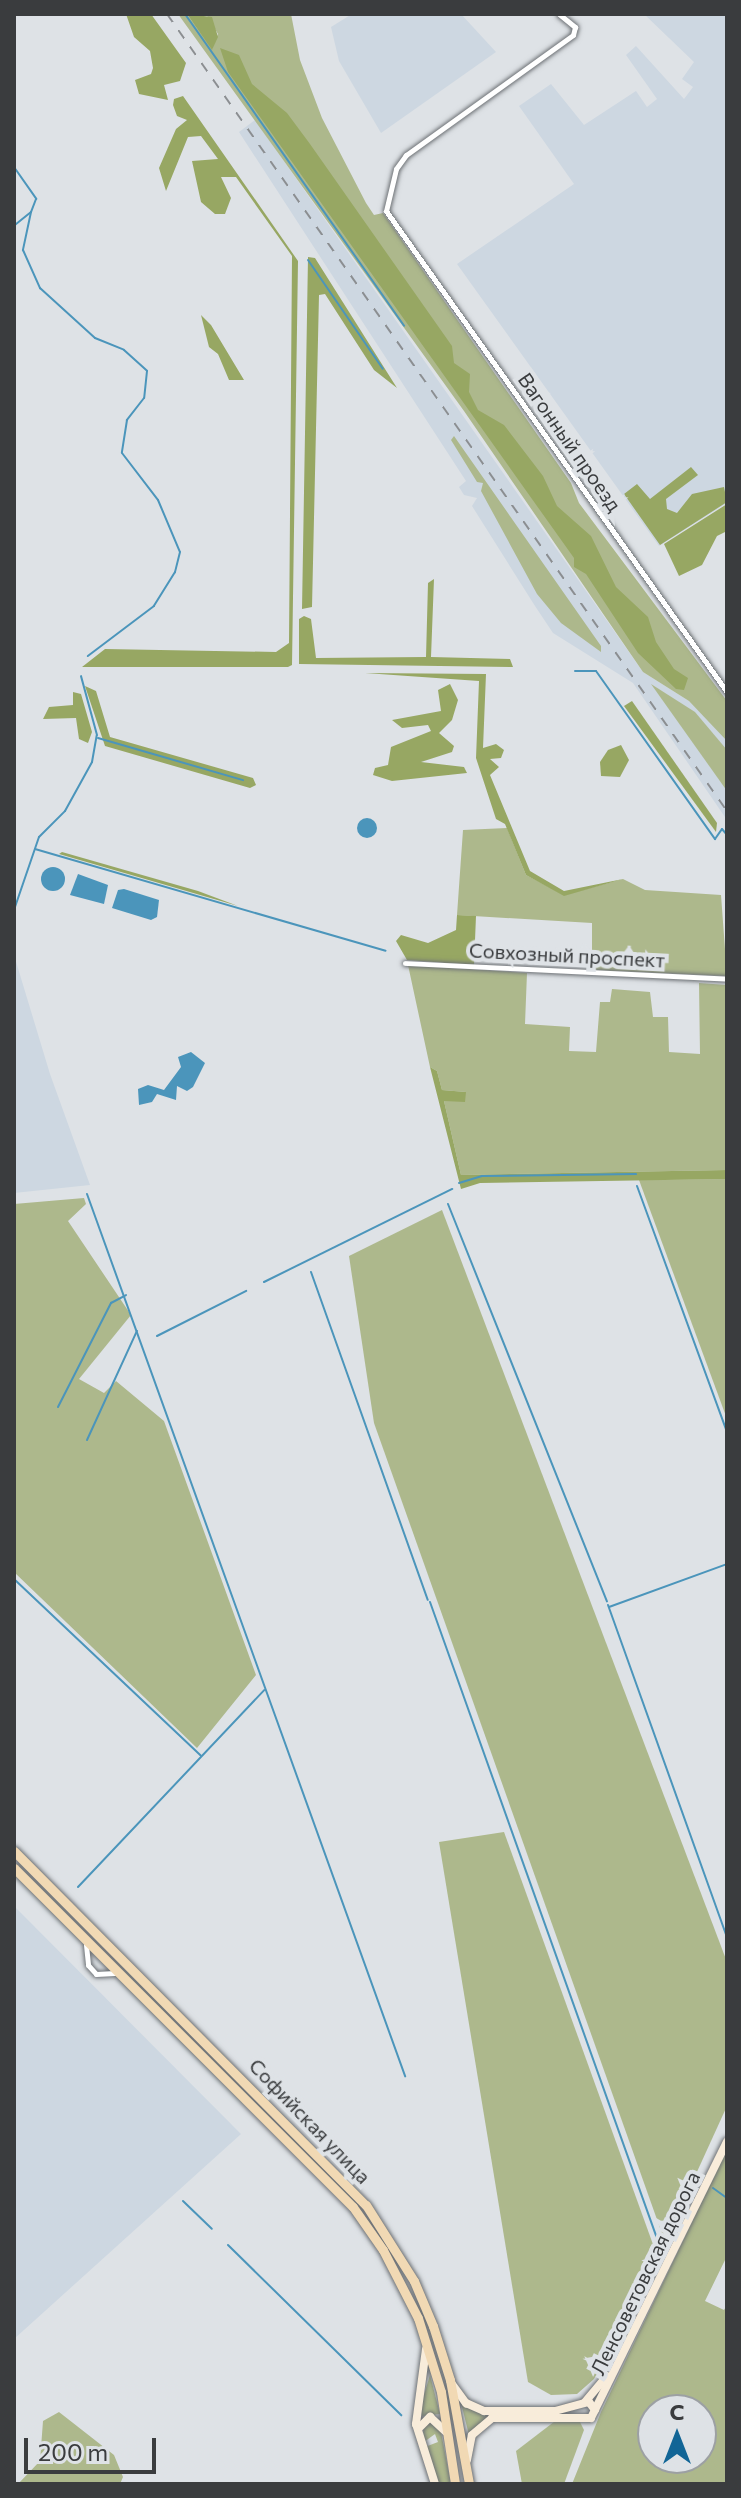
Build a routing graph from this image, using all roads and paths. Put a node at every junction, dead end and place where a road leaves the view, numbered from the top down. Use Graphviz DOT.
graph roads {
  1 [pos="559,14"];
  2 [pos="727,692"];
  3 [pos="405,963"];
  4 [pos="727,979"];
  5 [pos="14,1851"];
  6 [pos="14,1868"];
  7 [pos="69,1922"];
  8 [pos="144,1996"];
  9 [pos="727,2142"];
  10 [pos="426,2341"];
  11 [pos="622,2356"];
  12 [pos="450,2380"];
  13 [pos="581,2405"];
  14 [pos="593,2414"];
  15 [pos="449,2435"];
  16 [pos="423,2448"];
  17 [pos="467,2468"];
  18 [pos="435,2484"];
  19 [pos="455,2484"];
  20 [pos="469,2484"];
  1 -- 2 [label="street, Вагонный проезд"];
  3 -- 4 [label="street, Совхозный проспект"];
  5 -- 12 [label="main road, Софийская улица"];
  6 -- 7 [label="main road, Софийская улица"];
  7 -- 8 [label="main road, Софийская улица"];
  7 -- 8 [label="street"];
  8 -- 10 [label="main road, Софийская улица"];
  9 -- 11 [label="street, Ленсоветовская дорога"];
  10 -- 15 [label="main road, Софийская улица"];
  10 -- 16 [label="street"];
  11 -- 13 [label="street"];
  11 -- 14 [label="street, Ленсоветовская дорога"];
  12 -- 13 [label="street"];
  12 -- 17 [label="main road, Софийская улица"];
  13 -- 14 [label="street"];
  14 -- 17 [label="street"];
  15 -- 16 [label="street"];
  15 -- 19 [label="main road, Софийская улица"];
  16 -- 18 [label="street"];
  17 -- 20 [label="main road, Софийская улица"];
}
